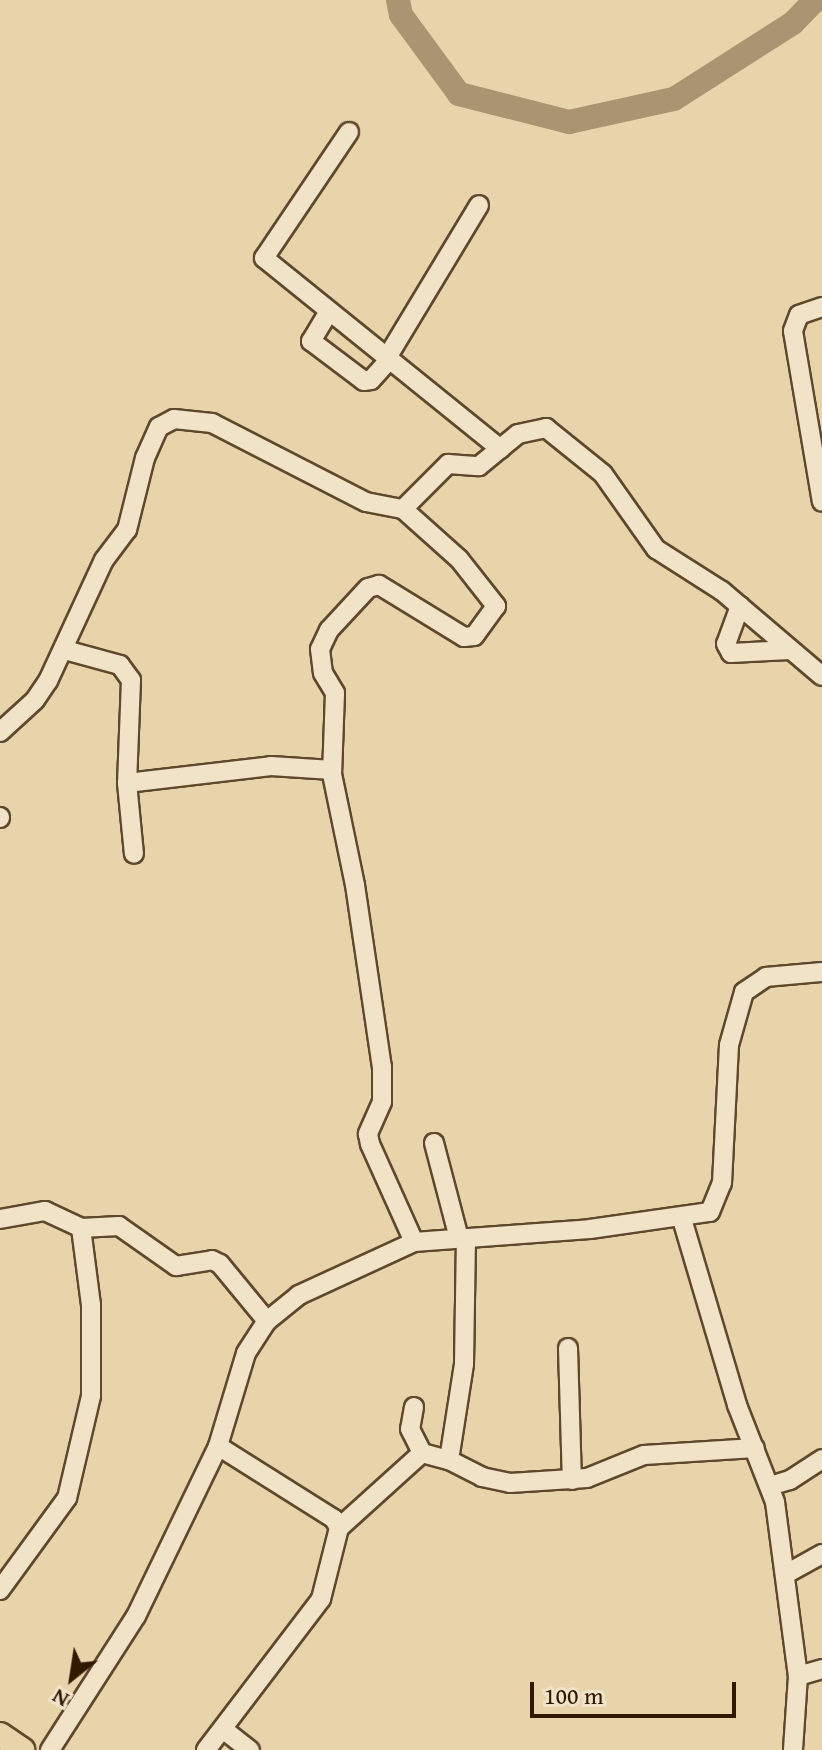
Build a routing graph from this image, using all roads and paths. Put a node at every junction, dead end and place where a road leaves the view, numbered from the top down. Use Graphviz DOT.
graph roads {
  1 [pos="349,132"];
  2 [pos="479,205"];
  3 [pos="822,307"];
  4 [pos="328,313"];
  5 [pos="389,357"];
  6 [pos="501,449"];
  7 [pos="822,502"];
  8 [pos="403,509"];
  9 [pos="740,606"];
  10 [pos="65,650"];
  11 [pos="789,650"];
  12 [pos="822,676"];
  13 [pos="0,732"];
  14 [pos="332,770"];
  15 [pos="127,783"];
  16 [pos="134,854"];
  17 [pos="822,972"];
  18 [pos="434,1143"];
  19 [pos="0,1219"];
  20 [pos="682,1219"];
  21 [pos="81,1228"];
  22 [pos="463,1238"];
  23 [pos="414,1242"];
  24 [pos="267,1321"];
  25 [pos="568,1348"];
  26 [pos="414,1407"];
  27 [pos="218,1446"];
  28 [pos="755,1448"];
  29 [pos="422,1453"];
  30 [pos="822,1459"];
  31 [pos="449,1460"];
  32 [pos="572,1480"];
  33 [pos="770,1486"];
  34 [pos="339,1528"];
  35 [pos="822,1554"];
  36 [pos="786,1574"];
  37 [pos="0,1590"];
  38 [pos="822,1669"];
  39 [pos="798,1676"];
  40 [pos="224,1730"];
  41 [pos="0,1735"];
  42 [pos="22,1750"];
  43 [pos="50,1750"];
  44 [pos="206,1750"];
  45 [pos="250,1750"];
  46 [pos="793,1750"];
  1 -- 4 [label="street"];
  2 -- 5 [label="street"];
  3 -- 7 [label="street"];
  4 -- 5 [label="street"];
  4 -- 5 [label="street"];
  5 -- 6 [label="street"];
  6 -- 8 [label="street"];
  6 -- 9 [label="street"];
  8 -- 10 [label="street"];
  8 -- 14 [label="street"];
  9 -- 11 [label="street"];
  9 -- 11 [label="street"];
  10 -- 13 [label="street"];
  10 -- 15 [label="street"];
  11 -- 12 [label="street"];
  14 -- 15 [label="street"];
  14 -- 23 [label="street"];
  15 -- 16 [label="street"];
  17 -- 20 [label="street"];
  18 -- 22 [label="street"];
  19 -- 21 [label="street"];
  20 -- 22 [label="street"];
  20 -- 28 [label="street"];
  21 -- 24 [label="street"];
  21 -- 37 [label="street"];
  22 -- 23 [label="street"];
  22 -- 31 [label="street"];
  23 -- 24 [label="street"];
  24 -- 27 [label="street"];
  25 -- 32 [label="street"];
  26 -- 29 [label="street"];
  27 -- 34 [label="street"];
  27 -- 43 [label="street"];
  28 -- 32 [label="street"];
  28 -- 33 [label="street"];
  29 -- 31 [label="street"];
  29 -- 34 [label="street"];
  30 -- 33 [label="street"];
  31 -- 32 [label="street"];
  33 -- 36 [label="street"];
  34 -- 40 [label="street"];
  35 -- 36 [label="street"];
  36 -- 39 [label="street"];
  38 -- 39 [label="street"];
  39 -- 46 [label="street"];
  40 -- 44 [label="street"];
  40 -- 45 [label="street"];
  41 -- 42 [label="main road"];
}
